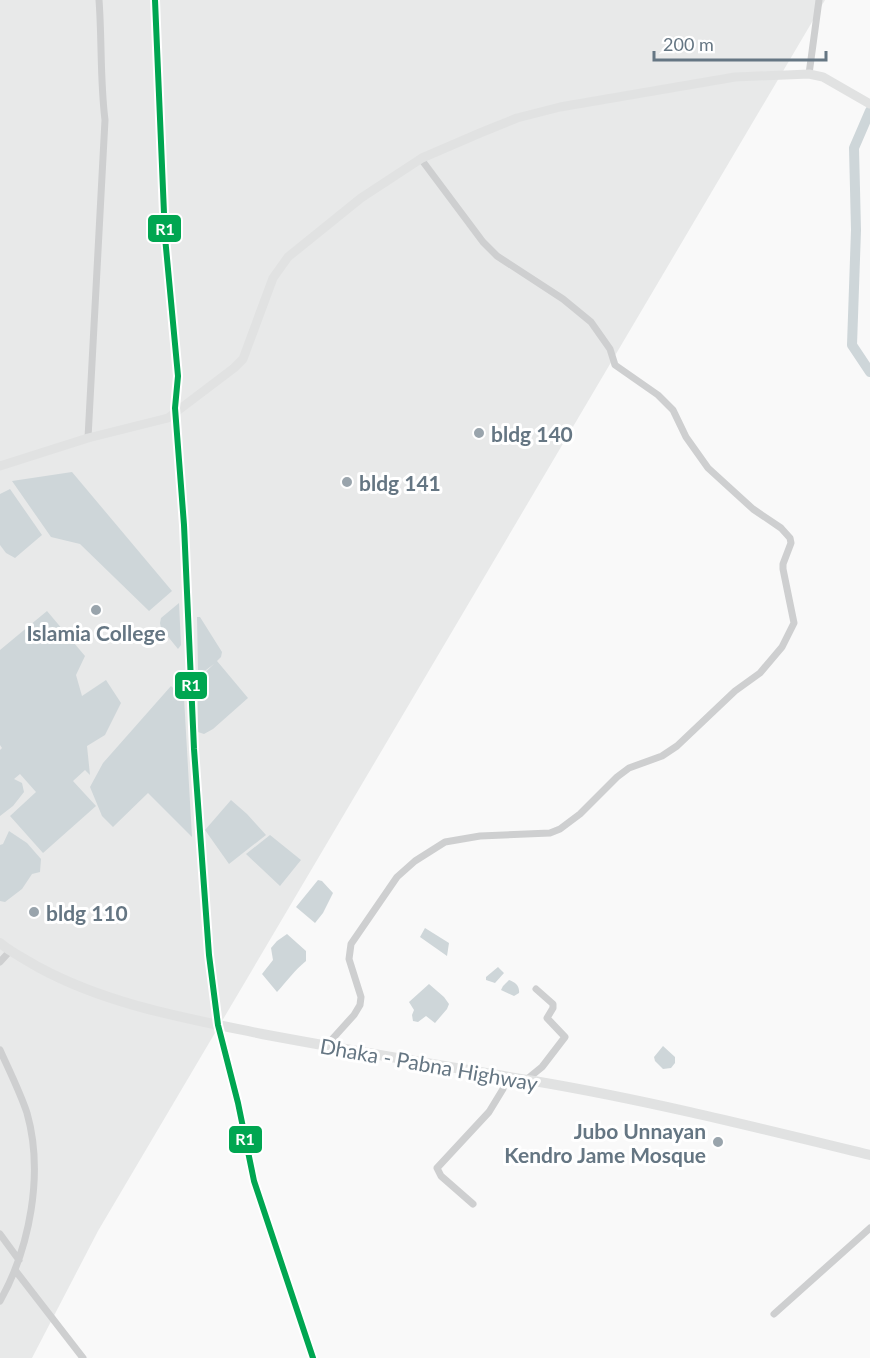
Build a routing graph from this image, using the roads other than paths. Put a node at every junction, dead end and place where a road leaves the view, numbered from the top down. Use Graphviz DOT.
graph roads {
  1 [pos="99,0"];
  2 [pos="819,0"];
  3 [pos="809,74"];
  4 [pos="870,104"];
  5 [pos="421,159"];
  6 [pos="88,438"];
  7 [pos="0,466"];
  8 [pos="0,943"];
  9 [pos="10,951"];
  10 [pos="0,962"];
  11 [pos="536,989"];
  12 [pos="326,1046"];
  13 [pos="0,1050"];
  14 [pos="505,1077"];
  15 [pos="526,1080"];
  16 [pos="870,1155"];
  17 [pos="473,1204"];
  18 [pos="870,1228"];
  19 [pos="0,1234"];
  20 [pos="19,1260"];
  21 [pos="15,1270"];
  22 [pos="0,1301"];
  23 [pos="774,1314"];
  24 [pos="83,1358"];
  1 -- 6 [label="street"];
  2 -- 3 [label="street"];
  3 -- 4 [label="main road"];
  3 -- 5 [label="main road"];
  5 -- 6 [label="main road"];
  5 -- 12 [label="street"];
  6 -- 7 [label="main road"];
  8 -- 9 [label="highway, Dhaka - Pabna Highway"];
  9 -- 10 [label="street"];
  9 -- 12 [label="highway, Dhaka - Pabna Highway"];
  11 -- 15 [label="street"];
  12 -- 14 [label="highway, Dhaka - Pabna Highway"];
  13 -- 20 [label="street"];
  14 -- 15 [label="highway, Dhaka - Pabna Highway"];
  14 -- 17 [label="street"];
  15 -- 16 [label="highway, Dhaka - Pabna Highway"];
  18 -- 23 [label="street"];
  19 -- 20 [label="street"];
  20 -- 21 [label="street"];
  21 -- 22 [label="street"];
  21 -- 24 [label="street"];
}
